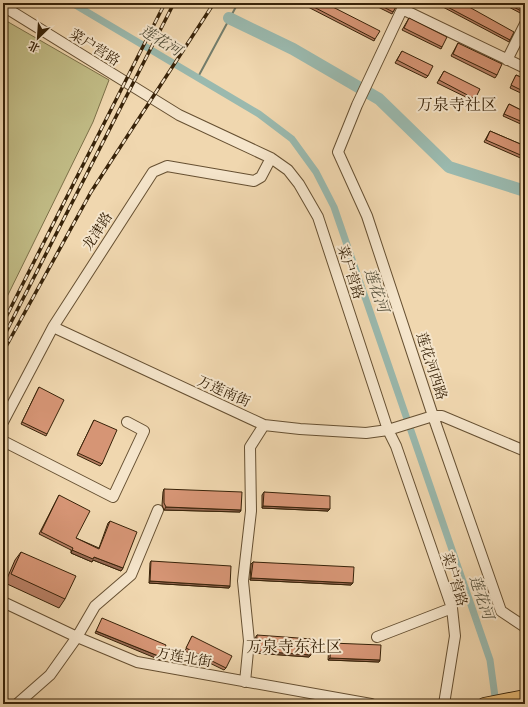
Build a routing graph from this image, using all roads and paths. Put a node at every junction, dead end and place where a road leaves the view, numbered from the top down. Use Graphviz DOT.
graph roads {
  1 [pos="3,6"];
  2 [pos="404,6"];
  3 [pos="525,24"];
  4 [pos="507,60"];
  5 [pos="525,68"];
  6 [pos="271,158"];
  7 [pos="53,327"];
  8 [pos="429,417"];
  9 [pos="3,422"];
  10 [pos="127,422"];
  11 [pos="264,424"];
  12 [pos="392,429"];
  13 [pos="3,441"];
  14 [pos="525,451"];
  15 [pos="158,510"];
  16 [pos="3,602"];
  17 [pos="452,608"];
  18 [pos="525,627"];
  19 [pos="77,637"];
  20 [pos="377,637"];
  21 [pos="245,682"];
  22 [pos="522,697"];
  23 [pos="17,704"];
  24 [pos="371,704"];
  25 [pos="444,704"];
  26 [pos="484,704"];
  1 -- 6 [label="street, 菜户营路"];
  2 -- 4 [label="street"];
  2 -- 8 [label="street, 莲花河西路"];
  3 -- 4 [label="street"];
  4 -- 5 [label="street"];
  6 -- 7 [label="street, 龙津路"];
  6 -- 12 [label="street, 菜户营路"];
  7 -- 9 [label="street, 龙津路"];
  7 -- 11 [label="street, 万莲南街"];
  8 -- 12 [label="street, 万莲南街"];
  8 -- 14 [label="street"];
  8 -- 18 [label="street, 莲花河西路"];
  10 -- 13 [label="street"];
  11 -- 12 [label="street, 万莲南街"];
  11 -- 21 [label="street"];
  12 -- 17 [label="street, 菜户营路"];
  15 -- 19 [label="street"];
  16 -- 19 [label="street, 万莲北街"];
  17 -- 20 [label="street"];
  17 -- 25 [label="street, 菜户营路"];
  19 -- 21 [label="street, 万莲北街"];
  19 -- 23 [label="street"];
  21 -- 24 [label="street, 万莲北街"];
  22 -- 26 [label="main road"];
}
